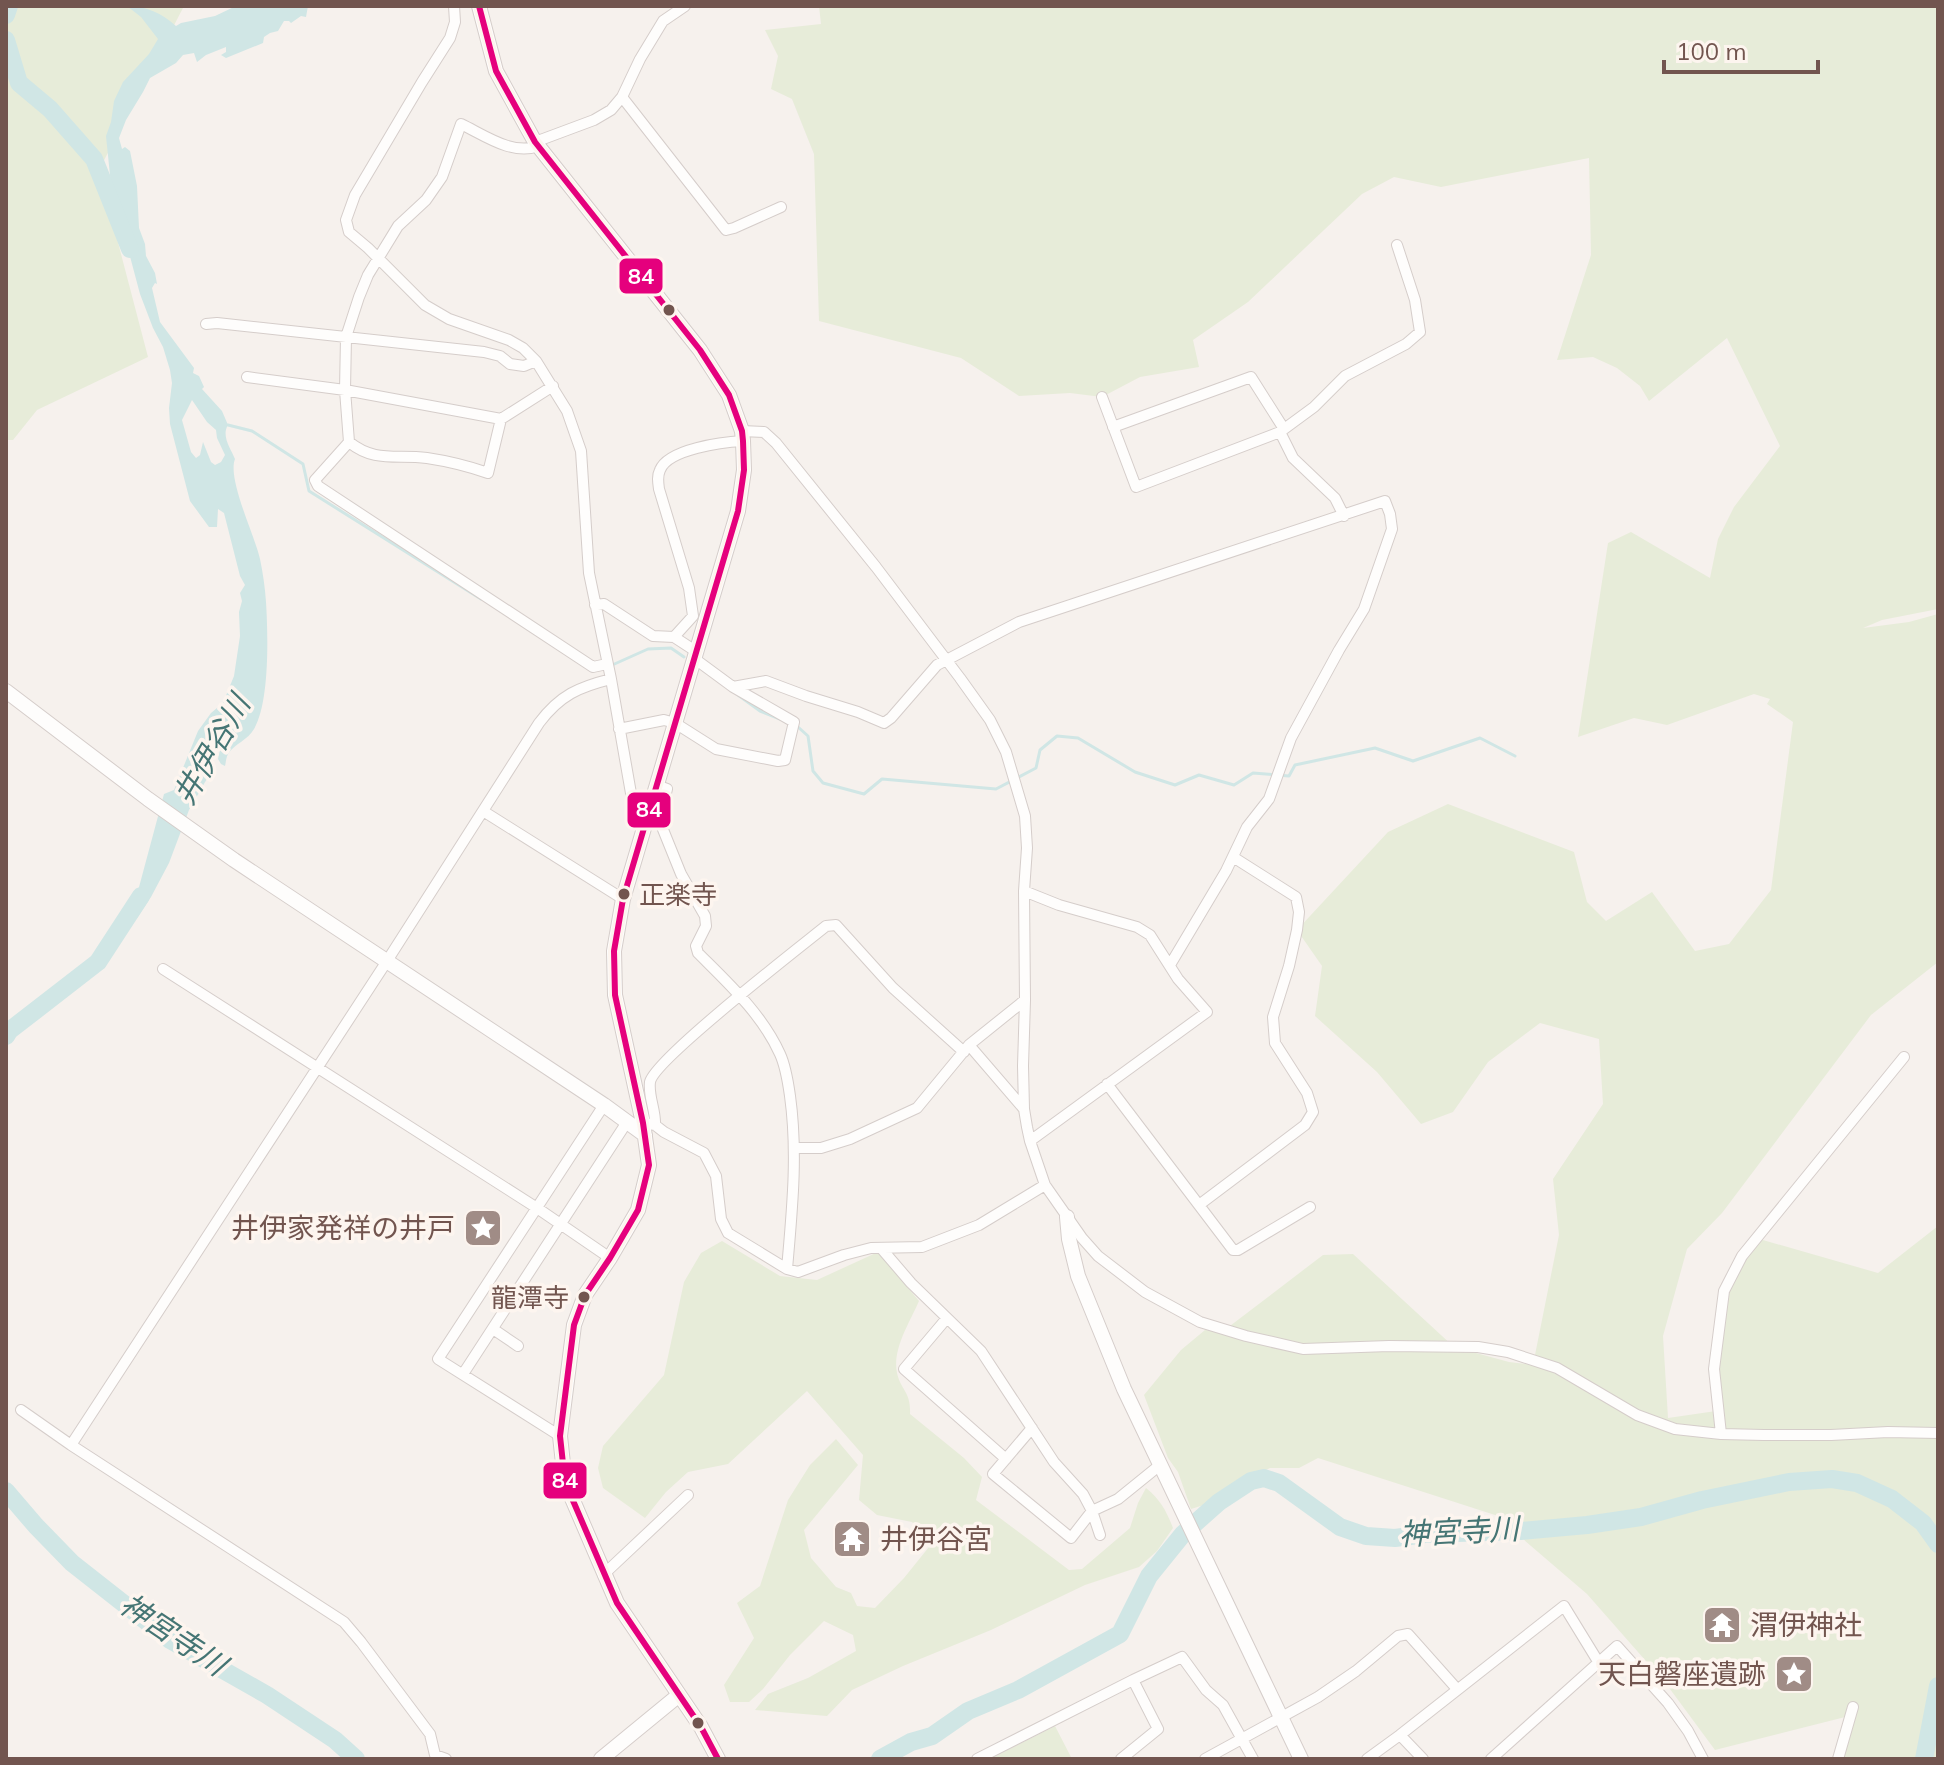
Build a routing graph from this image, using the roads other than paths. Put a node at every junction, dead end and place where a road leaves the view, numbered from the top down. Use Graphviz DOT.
graph roads {
  1 [pos="454,6"];
  2 [pos="479,6"];
  3 [pos="685,6"];
  4 [pos="622,97"];
  5 [pos="536,144"];
  6 [pos="781,207"];
  7 [pos="1397,245"];
  8 [pos="379,260"];
  9 [pos="206,324"];
  10 [pos="346,337"];
  11 [pos="536,361"];
  12 [pos="247,377"];
  13 [pos="553,386"];
  14 [pos="345,390"];
  15 [pos="1102,397"];
  16 [pos="501,419"];
  17 [pos="1113,427"];
  18 [pos="1282,430"];
  19 [pos="742,436"];
  20 [pos="349,442"];
  21 [pos="1344,516"];
  22 [pos="595,605"];
  23 [pos="674,637"];
  24 [pos="696,656"];
  25 [pos="945,661"];
  26 [pos="607,664"];
  27 [pos="611,679"];
  28 [pos="733,687"];
  29 [pos="6,691"];
  30 [pos="675,723"];
  31 [pos="619,729"];
  32 [pos="656,785"];
  33 [pos="483,811"];
  34 [pos="646,822"];
  35 [pos="1233,857"];
  36 [pos="1024,891"];
  37 [pos="623,899"];
  38 [pos="387,961"];
  39 [pos="1170,965"];
  40 [pos="163,969"];
  41 [pos="741,996"];
  42 [pos="1025,1000"];
  43 [pos="966,1048"];
  44 [pos="1904,1057"];
  45 [pos="317,1068"];
  46 [pos="1107,1084"];
  47 [pos="604,1105"];
  48 [pos="1024,1109"];
  49 [pos="627,1122"];
  50 [pos="648,1128"];
  51 [pos="1030,1141"];
  52 [pos="795,1148"];
  53 [pos="1045,1185"];
  54 [pos="1199,1205"];
  55 [pos="1310,1207"];
  56 [pos="537,1208"];
  57 [pos="1067,1217"];
  58 [pos="561,1225"];
  59 [pos="881,1248"];
  60 [pos="610,1258"];
  61 [pos="787,1269"];
  62 [pos="947,1318"];
  63 [pos="493,1329"];
  64 [pos="518,1346"];
  65 [pos="463,1374"];
  66 [pos="21,1410"];
  67 [pos="1032,1428"];
  68 [pos="1938,1433"];
  69 [pos="1721,1434"];
  70 [pos="560,1436"];
  71 [pos="71,1445"];
  72 [pos="1006,1459"];
  73 [pos="1160,1465"];
  74 [pos="688,1495"];
  75 [pos="1092,1511"];
  76 [pos="1100,1535"];
  77 [pos="603,1575"];
  78 [pos="1599,1663"];
  79 [pos="1133,1680"];
  80 [pos="1457,1689"];
  81 [pos="679,1695"];
  82 [pos="1853,1707"];
  83 [pos="1281,1716"];
  84 [pos="1400,1735"];
  85 [pos="1243,1738"];
  86 [pos="446,1759"];
  87 [pos="601,1759"];
  88 [pos="718,1759"];
  89 [pos="977,1759"];
  90 [pos="1121,1759"];
  91 [pos="1205,1759"];
  92 [pos="1253,1759"];
  93 [pos="1301,1759"];
  94 [pos="1367,1759"];
  95 [pos="1423,1759"];
  96 [pos="1491,1759"];
  97 [pos="1703,1759"];
  98 [pos="1838,1759"];
  1 -- 8 [label="street"];
  2 -- 5 [label="main road"];
  3 -- 4 [label="street"];
  4 -- 5 [label="street"];
  4 -- 6 [label="street"];
  5 -- 8 [label="street"];
  5 -- 19 [label="main road"];
  7 -- 18 [label="street"];
  8 -- 10 [label="street"];
  8 -- 11 [label="street"];
  9 -- 10 [label="street"];
  10 -- 11 [label="street"];
  10 -- 14 [label="street"];
  11 -- 13 [label="street"];
  12 -- 14 [label="street"];
  13 -- 16 [label="street"];
  13 -- 22 [label="street"];
  14 -- 16 [label="street"];
  14 -- 20 [label="street"];
  15 -- 17 [label="street"];
  16 -- 20 [label="street"];
  17 -- 18 [label="street"];
  17 -- 18 [label="street"];
  18 -- 21 [label="street"];
  19 -- 23 [label="street"];
  19 -- 24 [label="main road"];
  19 -- 25 [label="street"];
  20 -- 26 [label="street"];
  21 -- 25 [label="street"];
  21 -- 35 [label="street"];
  22 -- 23 [label="street"];
  22 -- 26 [label="street"];
  23 -- 24 [label="street"];
  24 -- 28 [label="street"];
  24 -- 30 [label="main road"];
  25 -- 28 [label="street"];
  25 -- 36 [label="street"];
  26 -- 27 [label="street"];
  27 -- 31 [label="street"];
  27 -- 33 [label="street"];
  28 -- 30 [label="street"];
  29 -- 38 [label="main road"];
  30 -- 31 [label="street"];
  30 -- 32 [label="main road"];
  31 -- 34 [label="street"];
  32 -- 34 [label="main road"];
  32 -- 41 [label="street"];
  33 -- 37 [label="street"];
  33 -- 38 [label="street"];
  34 -- 37 [label="main road"];
  35 -- 39 [label="street"];
  35 -- 54 [label="street"];
  36 -- 39 [label="street"];
  36 -- 42 [label="street"];
  37 -- 50 [label="main road"];
  38 -- 45 [label="street"];
  38 -- 47 [label="main road"];
  39 -- 46 [label="street"];
  40 -- 45 [label="street"];
  41 -- 43 [label="street"];
  41 -- 50 [label="street"];
  41 -- 52 [label="street"];
  42 -- 43 [label="street"];
  42 -- 48 [label="street"];
  43 -- 48 [label="street"];
  43 -- 52 [label="street"];
  44 -- 69 [label="street"];
  45 -- 56 [label="street"];
  45 -- 71 [label="street"];
  46 -- 51 [label="street"];
  46 -- 54 [label="street"];
  47 -- 49 [label="main road"];
  47 -- 56 [label="street"];
  48 -- 51 [label="street"];
  49 -- 50 [label="main road"];
  49 -- 58 [label="street"];
  50 -- 60 [label="main road"];
  50 -- 61 [label="street"];
  51 -- 53 [label="street"];
  52 -- 61 [label="street"];
  53 -- 57 [label="street"];
  53 -- 59 [label="street"];
  54 -- 55 [label="street"];
  56 -- 58 [label="street"];
  56 -- 65 [label="street"];
  57 -- 69 [label="street"];
  57 -- 73 [label="main road"];
  58 -- 60 [label="street"];
  58 -- 63 [label="street"];
  59 -- 61 [label="street"];
  59 -- 62 [label="street"];
  60 -- 70 [label="main road"];
  62 -- 67 [label="street"];
  62 -- 72 [label="street"];
  63 -- 64 [label="street"];
  63 -- 65 [label="street"];
  65 -- 70 [label="street"];
  66 -- 71 [label="street"];
  67 -- 72 [label="street"];
  67 -- 75 [label="street"];
  68 -- 69 [label="street"];
  70 -- 77 [label="main road"];
  71 -- 86 [label="street"];
  72 -- 75 [label="street"];
  73 -- 75 [label="street"];
  73 -- 83 [label="main road"];
  74 -- 77 [label="street"];
  75 -- 76 [label="street"];
  77 -- 81 [label="main road"];
  78 -- 80 [label="street"];
  78 -- 96 [label="street"];
  78 -- 97 [label="street"];
  79 -- 85 [label="street"];
  79 -- 89 [label="street"];
  79 -- 90 [label="street"];
  80 -- 83 [label="street"];
  80 -- 84 [label="street"];
  81 -- 87 [label="main road"];
  81 -- 88 [label="main road"];
  82 -- 98 [label="street"];
  83 -- 85 [label="street"];
  83 -- 93 [label="main road"];
  84 -- 94 [label="street"];
  84 -- 95 [label="street"];
  85 -- 91 [label="street"];
  85 -- 92 [label="street"];
}
